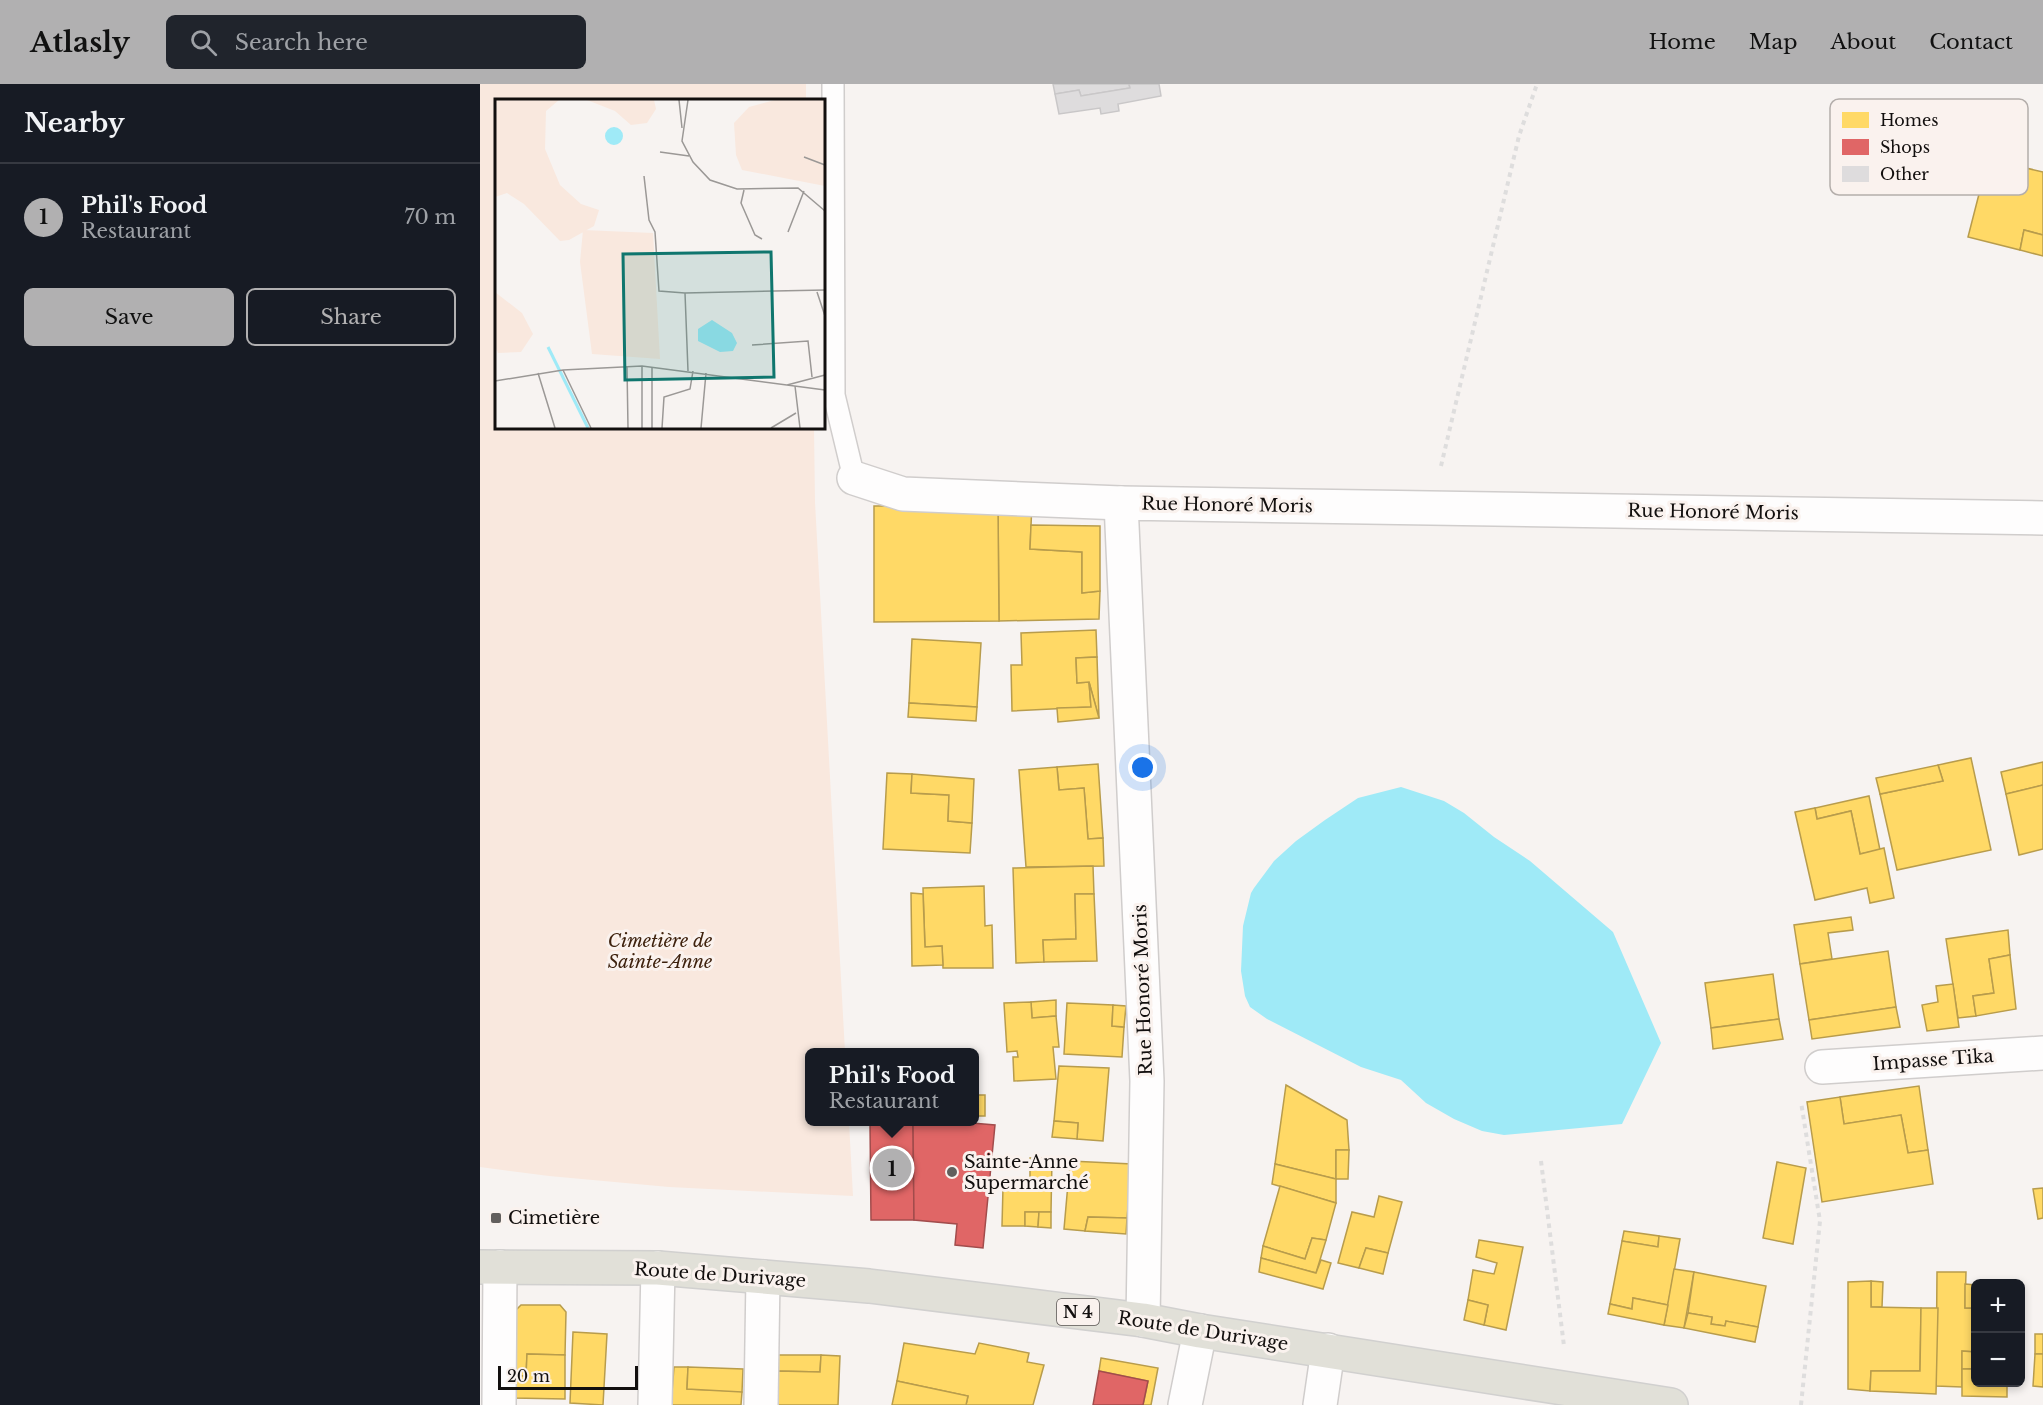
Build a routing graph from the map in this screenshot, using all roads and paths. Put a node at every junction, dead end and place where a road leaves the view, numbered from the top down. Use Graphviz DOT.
graph roads {
  1 [pos="832,84"];
  2 [pos="1537,84"];
  3 [pos="855,478"];
  4 [pos="1121,503"];
  5 [pos="1431,508"];
  6 [pos="2043,518"];
  7 [pos="2043,1053"];
  8 [pos="1822,1067"];
  9 [pos="1541,1161"];
  10 [pos="490,1267"];
  11 [pos="658,1269"];
  12 [pos="763,1277"];
  13 [pos="1143,1320"];
  14 [pos="1200,1331"];
  15 [pos="1328,1350"];
  16 [pos="1569,1388"];
  17 [pos="498,1405"];
  18 [pos="655,1405"];
  19 [pos="761,1405"];
  20 [pos="1185,1405"];
  21 [pos="1320,1405"];
  22 [pos="1671,1405"];
  23 [pos="1801,1405"];
  1 -- 3 [label="lane"];
  2 -- 5 [label="path"];
  3 -- 4 [label="street"];
  4 -- 5 [label="street, Rue Honoré Moris"];
  4 -- 13 [label="street, Rue Honoré Moris"];
  5 -- 6 [label="street, Rue Honoré Moris"];
  7 -- 8 [label="street, Impasse Tika"];
  8 -- 23 [label="path"];
  9 -- 16 [label="path"];
  10 -- 11 [label="main road, Route de Durivage / N 4"];
  10 -- 17 [label="street"];
  11 -- 12 [label="main road, Route de Durivage / N 4"];
  11 -- 18 [label="street"];
  12 -- 13 [label="main road, Route de Durivage / N 4"];
  12 -- 19 [label="street"];
  13 -- 14 [label="main road, Route de Durivage / N 4"];
  14 -- 15 [label="main road, Route de Durivage / N 4"];
  14 -- 20 [label="street"];
  15 -- 16 [label="main road, Route de Durivage / N 4"];
  15 -- 21 [label="street"];
  16 -- 22 [label="main road, Route de Durivage / N 4"];
}
